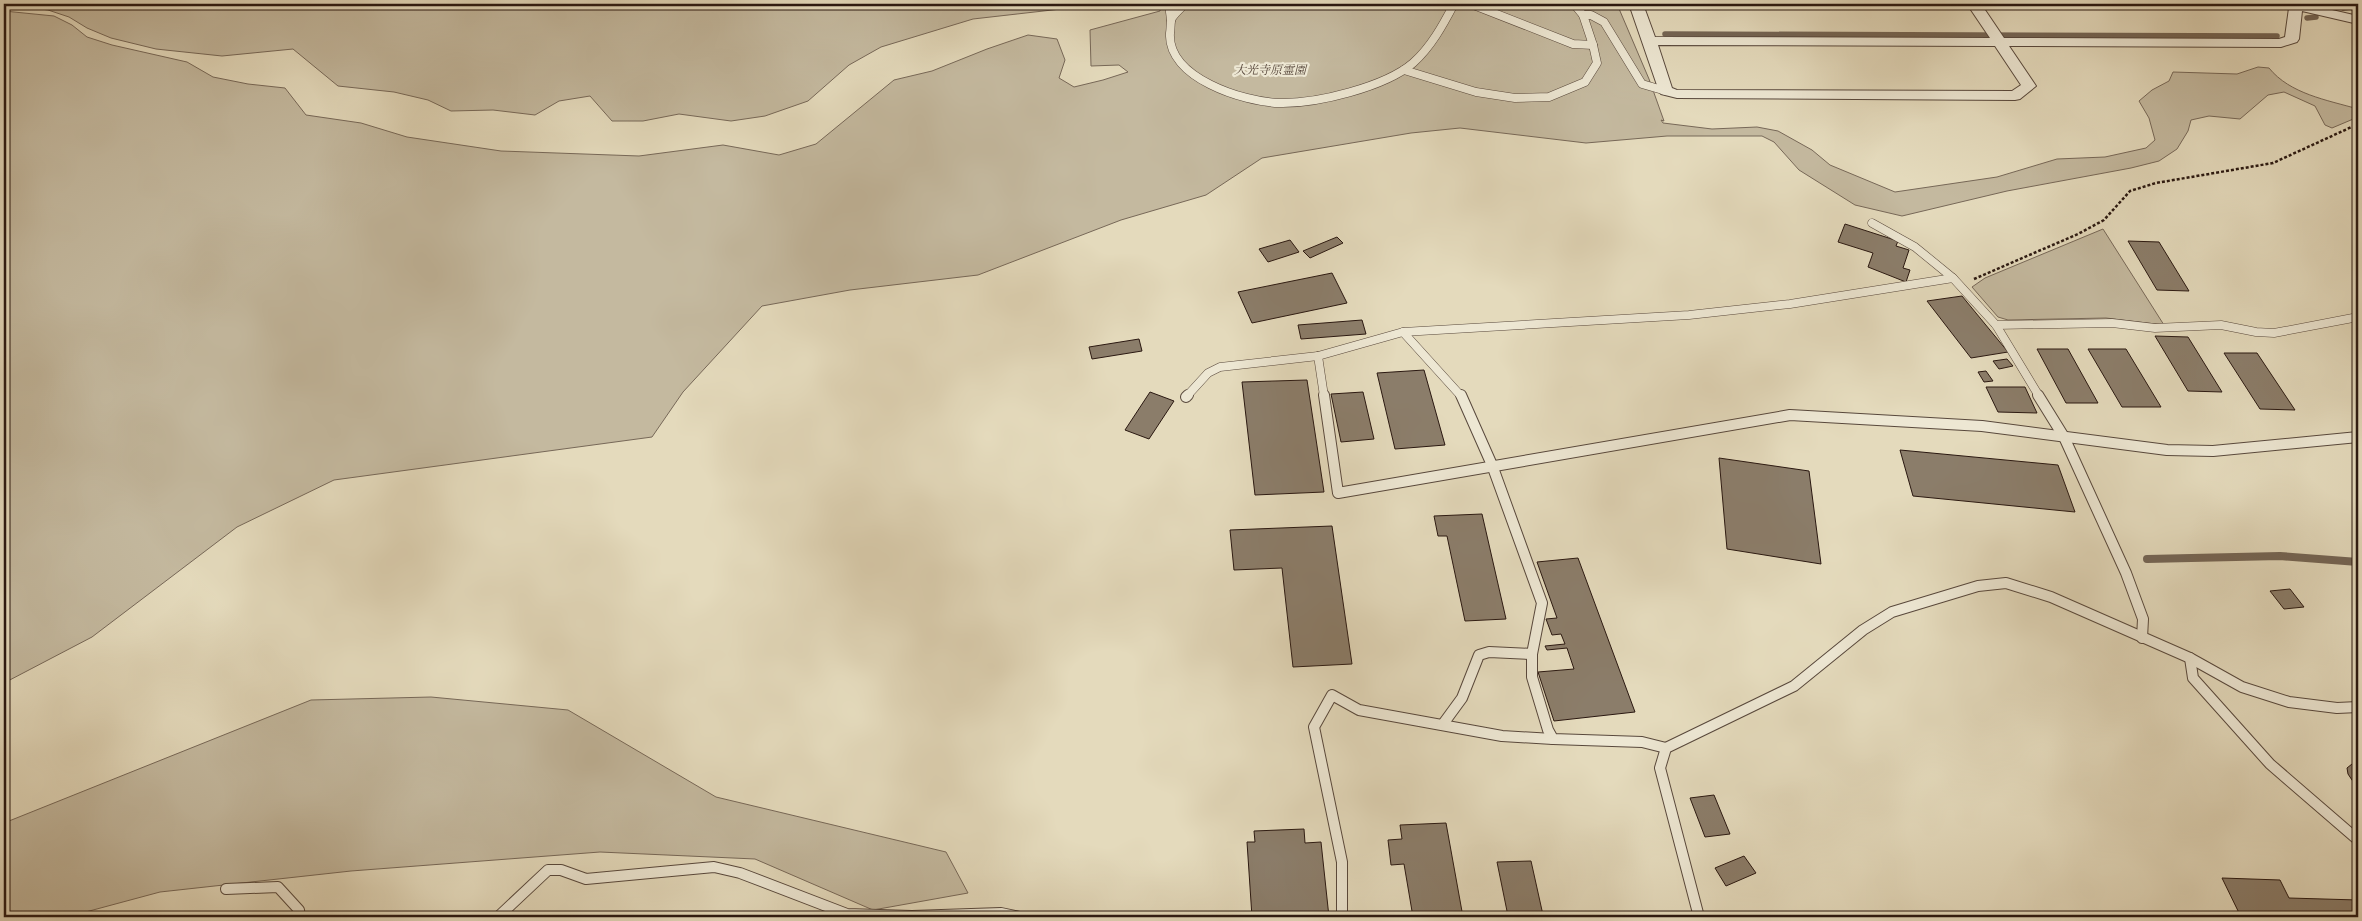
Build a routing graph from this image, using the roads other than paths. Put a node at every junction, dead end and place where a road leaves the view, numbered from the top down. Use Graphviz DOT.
graph roads {
  1 [pos="1169,4"];
  2 [pos="1185,4"];
  3 [pos="1454,4"];
  4 [pos="1471,4"];
  5 [pos="1574,4"];
  6 [pos="1636,4"];
  7 [pos="1974,4"];
  8 [pos="2294,4"];
  9 [pos="1583,15"];
  10 [pos="1171,20"];
  11 [pos="2358,20"];
  12 [pos="2293,31"];
  13 [pos="1649,36"];
  14 [pos="1997,36"];
  15 [pos="1593,45"];
  16 [pos="1404,70"];
  17 [pos="1666,90"];
  18 [pos="1872,223"];
  19 [pos="1956,280"];
  20 [pos="2358,317"];
  21 [pos="1996,325"];
  22 [pos="1403,332"];
  23 [pos="1318,356"];
  24 [pos="1186,397"];
  25 [pos="2064,437"];
  26 [pos="2358,437"];
  27 [pos="1492,465"];
  28 [pos="2142,638"];
  29 [pos="1532,654"];
  30 [pos="2190,658"];
  31 [pos="2358,707"];
  32 [pos="1443,724"];
  33 [pos="1553,739"];
  34 [pos="1666,748"];
  35 [pos="2358,840"];
  36 [pos="226,889"];
  37 [pos="300,917"];
  38 [pos="498,917"];
  39 [pos="1020,917"];
  40 [pos="1342,917"];
  41 [pos="1699,917"];
  1 -- 10 [label="lane"];
  2 -- 10 [label="lane"];
  3 -- 16 [label="lane"];
  4 -- 15 [label="lane"];
  5 -- 9 [label="lane"];
  6 -- 13 [label="street"];
  7 -- 14 [label="street"];
  8 -- 11 [label="street"];
  8 -- 12 [label="street"];
  9 -- 15 [label="lane"];
  9 -- 17 [label="lane"];
  10 -- 16 [label="lane"];
  12 -- 14 [label="street"];
  13 -- 14 [label="street"];
  13 -- 17 [label="street"];
  14 -- 17 [label="street"];
  15 -- 16 [label="lane"];
  18 -- 19 [label="lane"];
  19 -- 21 [label="lane"];
  19 -- 22 [label="lane"];
  20 -- 21 [label="lane"];
  21 -- 25 [label="lane"];
  22 -- 23 [label="lane"];
  22 -- 27 [label="lane"];
  23 -- 24 [label="lane"];
  23 -- 27 [label="lane"];
  25 -- 26 [label="lane"];
  25 -- 27 [label="lane"];
  25 -- 28 [label="lane"];
  27 -- 29 [label="lane"];
  28 -- 30 [label="lane"];
  28 -- 34 [label="lane"];
  29 -- 32 [label="lane"];
  29 -- 33 [label="lane"];
  30 -- 31 [label="lane"];
  30 -- 35 [label="lane"];
  32 -- 33 [label="lane"];
  32 -- 40 [label="lane"];
  33 -- 34 [label="lane"];
  34 -- 41 [label="lane"];
  36 -- 37 [label="lane"];
  38 -- 39 [label="lane"];
}
